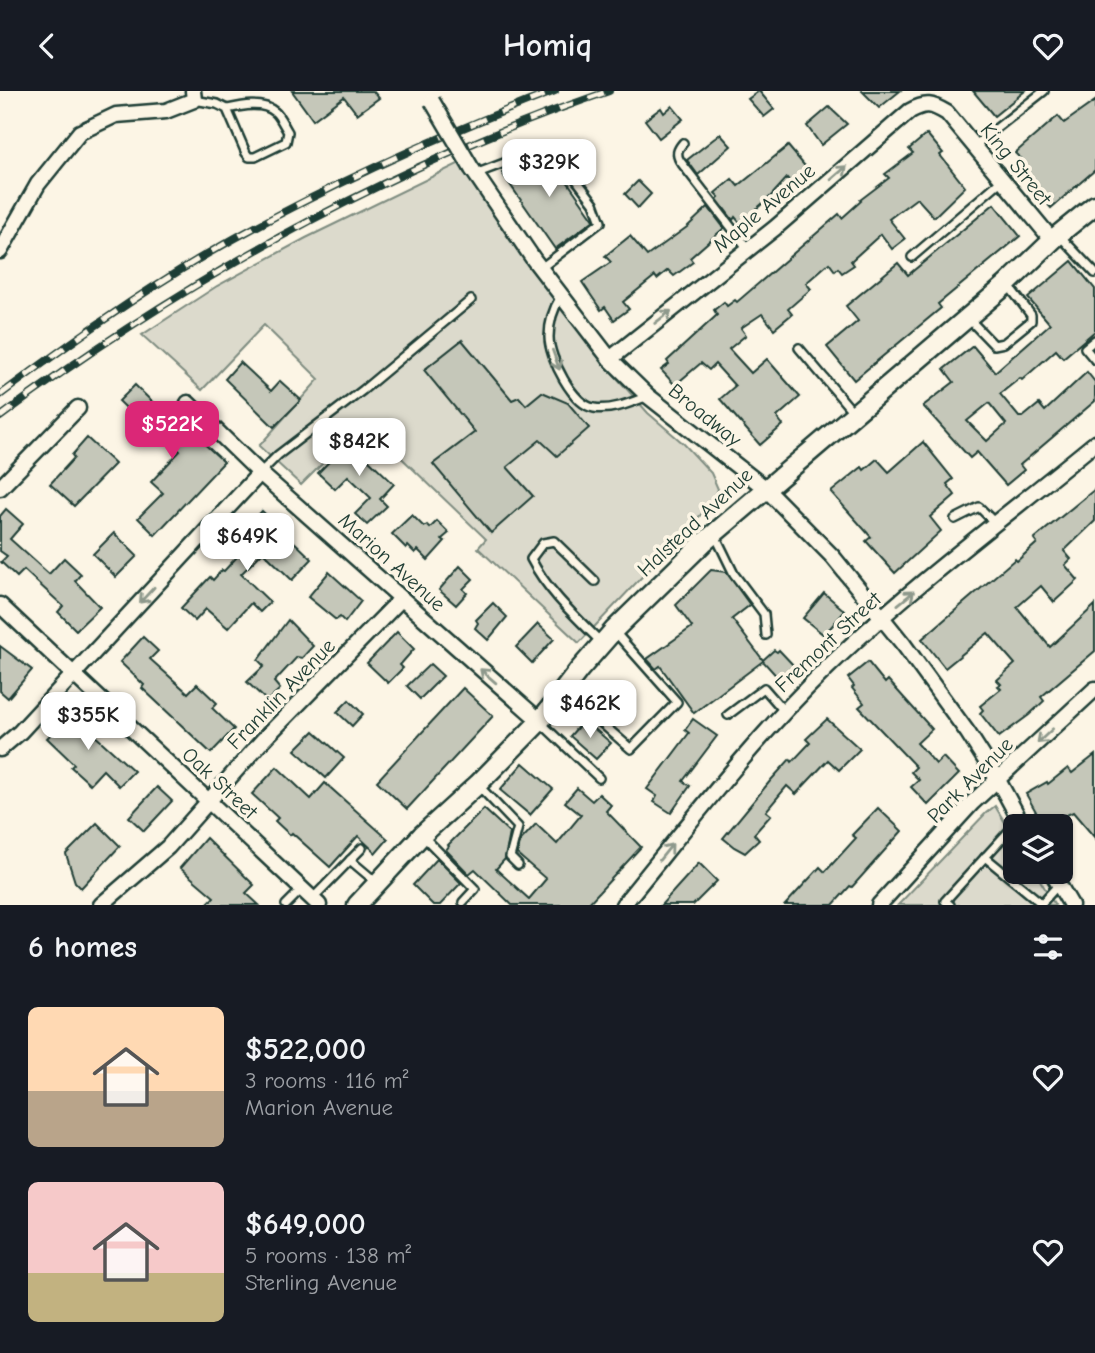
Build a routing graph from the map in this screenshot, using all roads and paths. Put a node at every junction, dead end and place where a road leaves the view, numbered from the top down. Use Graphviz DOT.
graph roads {
  1 [pos="1044,91"];
  2 [pos="194,95"];
  3 [pos="429,96"];
  4 [pos="227,109"];
  5 [pos="947,113"];
  6 [pos="682,143"];
  7 [pos="974,146"];
  8 [pos="473,172"];
  9 [pos="1003,180"];
  10 [pos="1095,205"];
  11 [pos="1056,238"];
  12 [pos="749,249"];
  13 [pos="0,251"];
  14 [pos="912,257"];
  15 [pos="540,268"];
  16 [pos="1095,273"];
  17 [pos="1007,284"];
  18 [pos="561,296"];
  19 [pos="471,300"];
  20 [pos="968,317"];
  21 [pos="1095,340"];
  22 [pos="799,348"];
  23 [pos="610,359"];
  24 [pos="1095,360"];
  25 [pos="648,396"];
  26 [pos="188,403"];
  27 [pos="78,408"];
  28 [pos="853,413"];
  29 [pos="1095,443"];
  30 [pos="260,473"];
  31 [pos="0,488"];
  32 [pos="765,488"];
  33 [pos="955,519"];
  34 [pos="996,524"];
  35 [pos="714,532"];
  36 [pos="595,581"];
  37 [pos="401,599"];
  38 [pos="0,605"];
  39 [pos="882,618"];
  40 [pos="766,635"];
  41 [pos="608,637"];
  42 [pos="74,674"];
  43 [pos="1095,689"];
  44 [pos="564,691"];
  45 [pos="785,712"];
  46 [pos="728,715"];
  47 [pos="540,722"];
  48 [pos="0,749"];
  49 [pos="599,778"];
  50 [pos="998,780"];
  51 [pos="478,784"];
  52 [pos="209,801"];
  53 [pos="1016,814"];
  54 [pos="422,835"];
  55 [pos="1003,840"];
  56 [pos="362,848"];
  57 [pos="985,857"];
  58 [pos="350,860"];
  59 [pos="518,865"];
  60 [pos="377,883"];
  61 [pos="1052,884"];
  62 [pos="1059,884"];
  63 [pos="311,898"];
  64 [pos="463,902"];
  65 [pos="1040,904"];
  66 [pos="101,905"];
  67 [pos="286,905"];
  68 [pos="357,905"];
  69 [pos="623,905"];
  70 [pos="879,905"];
  71 [pos="950,905"];
  72 [pos="1071,905"];
  1 -- 7 [label="lane"];
  2 -- 4 [label="lane"];
  2 -- 13 [label="street"];
  3 -- 8 [label="street, Broadway, bridge"];
  4 -- 4 [label="lane"];
  5 -- 7 [label="street, King Street"];
  12 -- 5 [label="street, Maple Avenue, one-way"];
  6 -- 12 [label="lane"];
  7 -- 9 [label="street, King Street"];
  8 -- 15 [label="street, Broadway"];
  8 -- 15 [label="lane"];
  9 -- 11 [label="street, King Street"];
  9 -- 14 [label="lane"];
  10 -- 11 [label="street, Halstead Avenue"];
  11 -- 16 [label="lane"];
  11 -- 17 [label="street, Halstead Avenue"];
  23 -- 12 [label="street, Maple Avenue, one-way"];
  15 -- 18 [label="street, Broadway"];
  17 -- 20 [label="street, Halstead Avenue"];
  17 -- 20 [label="lane"];
  18 -- 23 [label="street, Broadway"];
  18 -- 25 [label="lane, one-way"];
  19 -- 30 [label="lane"];
  20 -- 28 [label="street, Halstead Avenue"];
  21 -- 24 [label="lane"];
  22 -- 28 [label="lane"];
  23 -- 25 [label="street, Broadway"];
  25 -- 32 [label="street, Broadway"];
  26 -- 30 [label="street, Marion Avenue"];
  27 -- 31 [label="street"];
  28 -- 32 [label="street, Halstead Avenue"];
  29 -- 34 [label="street, Fremont Street"];
  30 -- 37 [label="street, Marion Avenue"];
  30 -- 42 [label="street, one-way"];
  32 -- 35 [label="street, Halstead Avenue"];
  32 -- 39 [label="street, Broadway"];
  33 -- 34 [label="lane"];
  39 -- 34 [label="street, Fremont Street, one-way"];
  35 -- 40 [label="lane"];
  35 -- 41 [label="street, Halstead Avenue"];
  36 -- 41 [label="lane"];
  47 -- 37 [label="street, Marion Avenue, one-way"];
  37 -- 52 [label="street, Franklin Avenue"];
  38 -- 42 [label="street, Oak Street"];
  39 -- 45 [label="street, Fremont Street"];
  39 -- 50 [label="street, Broadway"];
  41 -- 44 [label="street, Halstead Avenue"];
  41 -- 44 [label="lane"];
  42 -- 48 [label="street"];
  42 -- 52 [label="street, Oak Street"];
  43 -- 50 [label="street, Park Avenue, one-way"];
  44 -- 47 [label="street, Halstead Avenue"];
  45 -- 46 [label="lane"];
  69 -- 45 [label="street, Fremont Street, one-way"];
  47 -- 49 [label="lane"];
  47 -- 51 [label="street, Halstead Avenue"];
  50 -- 53 [label="street, Broadway"];
  50 -- 70 [label="street, Park Avenue"];
  51 -- 54 [label="street, Halstead Avenue"];
  51 -- 59 [label="lane"];
  52 -- 63 [label="street, Oak Street"];
  52 -- 66 [label="street, Franklin Avenue"];
  54 -- 60 [label="street, Halstead Avenue"];
  54 -- 64 [label="lane"];
  55 -- 57 [label="lane"];
  56 -- 58 [label="lane"];
  57 -- 65 [label="lane"];
  57 -- 71 [label="lane"];
  58 -- 60 [label="lane"];
  58 -- 63 [label="lane"];
  60 -- 68 [label="street, Halstead Avenue"];
  61 -- 65 [label="lane"];
  62 -- 72 [label="street"];
  63 -- 67 [label="lane"];
}
